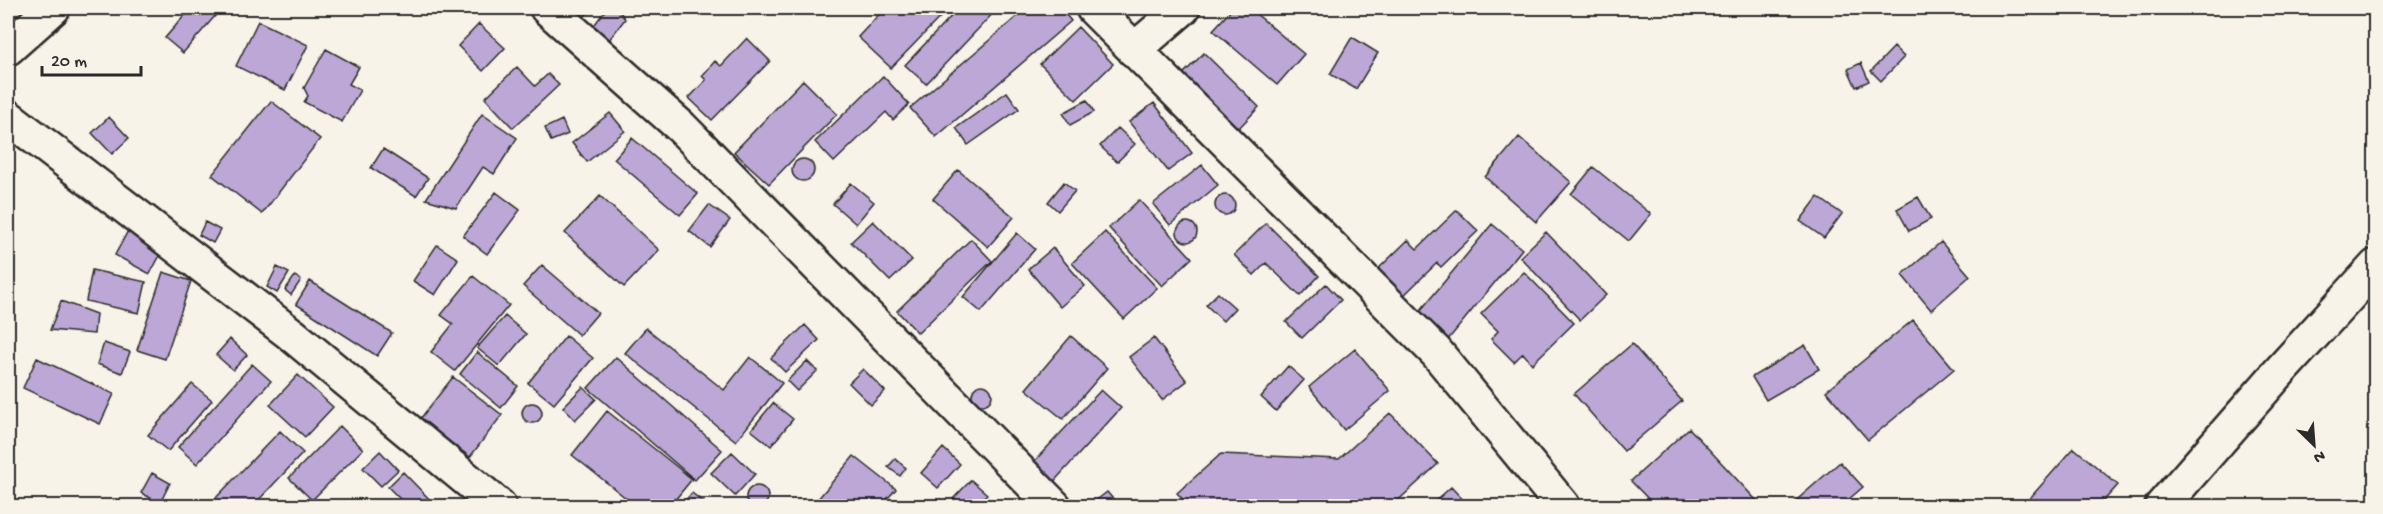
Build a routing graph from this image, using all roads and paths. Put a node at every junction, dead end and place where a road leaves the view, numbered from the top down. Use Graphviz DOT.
graph roads {
  1 [pos="52,8"];
  2 [pos="547,8"];
  3 [pos="1093,8"];
  4 [pos="1183,8"];
  5 [pos="8,48"];
  6 [pos="1134,50"];
  7 [pos="8,117"];
  8 [pos="2376,266"];
  9 [pos="499,507"];
  10 [pos="1054,507"];
  11 [pos="1563,507"];
  12 [pos="2162,507"];
  1 -- 5 [label="street"];
  2 -- 10 [label="street"];
  3 -- 6 [label="street"];
  4 -- 6 [label="street"];
  6 -- 11 [label="street"];
  7 -- 9 [label="street"];
  8 -- 12 [label="street"];
}
